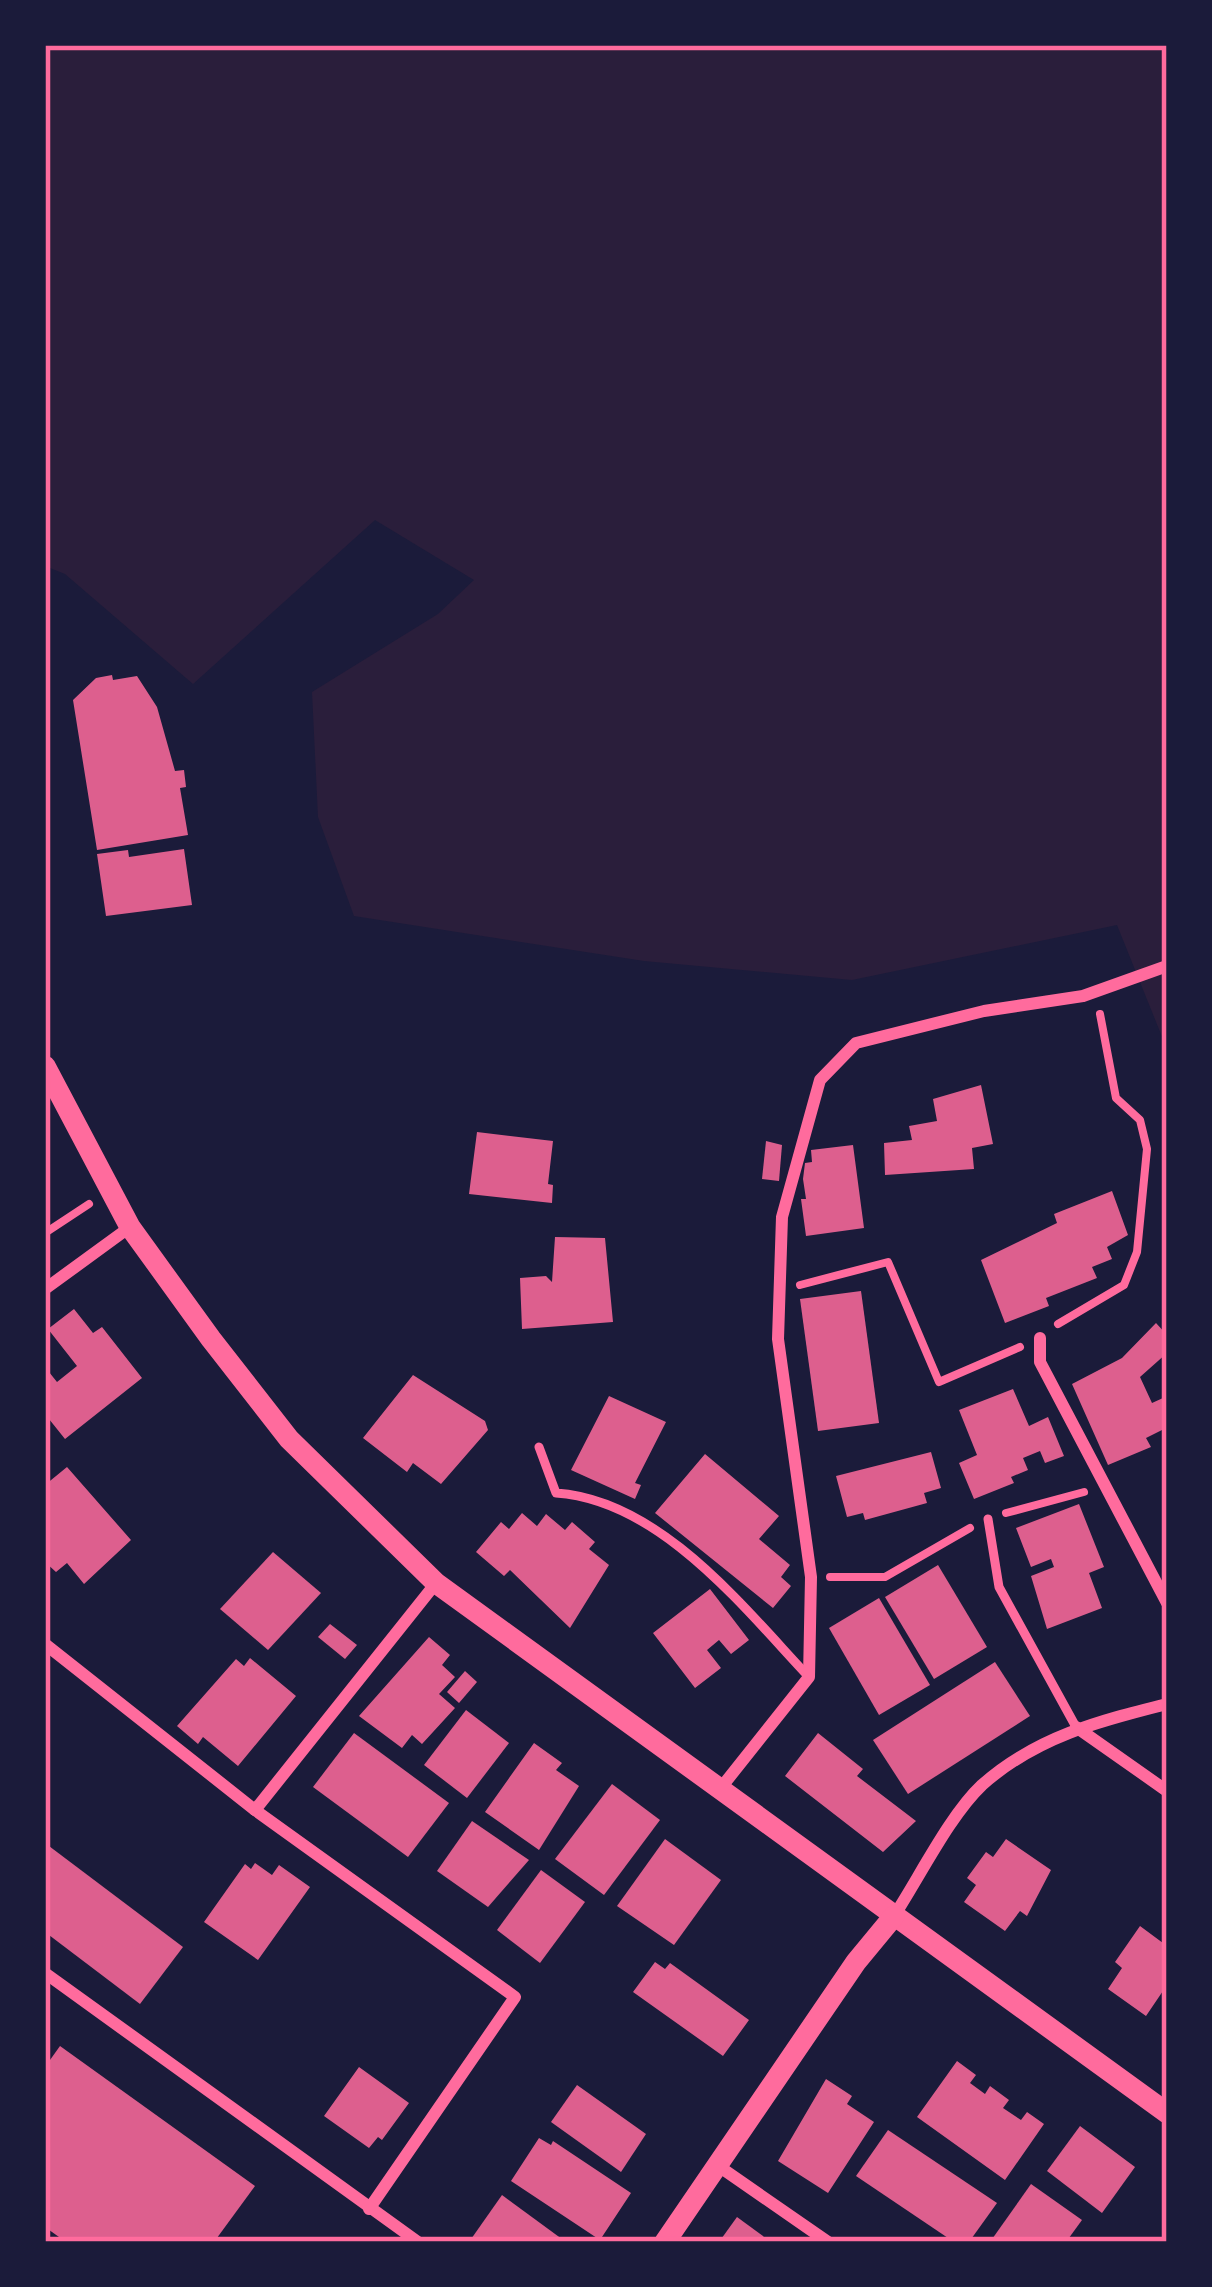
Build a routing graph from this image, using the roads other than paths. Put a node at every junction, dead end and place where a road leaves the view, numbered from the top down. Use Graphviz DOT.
graph roads {
  1 [pos="1167,966"];
  2 [pos="45,1066"];
  3 [pos="130,1227"];
  4 [pos="45,1289"];
  5 [pos="1040,1338"];
  6 [pos="539,1447"];
  7 [pos="988,1519"];
  8 [pos="436,1583"];
  9 [pos="1167,1603"];
  10 [pos="45,1644"];
  11 [pos="809,1677"];
  12 [pos="1167,1704"];
  13 [pos="1076,1727"];
  14 [pos="720,1789"];
  15 [pos="1167,1791"];
  16 [pos="255,1810"];
  17 [pos="894,1916"];
  18 [pos="45,1973"];
  19 [pos="1167,2113"];
  20 [pos="717,2165"];
  21 [pos="369,2209"];
  22 [pos="418,2242"];
  23 [pos="665,2242"];
  24 [pos="828,2242"];
  1 -- 11 [label="street"];
  2 -- 3 [label="street"];
  3 -- 4 [label="street"];
  3 -- 8 [label="street"];
  5 -- 9 [label="street"];
  6 -- 11 [label="lane"];
  7 -- 13 [label="lane"];
  8 -- 14 [label="street"];
  8 -- 16 [label="street"];
  10 -- 16 [label="street"];
  11 -- 14 [label="street"];
  12 -- 13 [label="street"];
  13 -- 15 [label="street"];
  13 -- 17 [label="street"];
  14 -- 17 [label="street"];
  16 -- 21 [label="street"];
  17 -- 19 [label="street"];
  17 -- 20 [label="street"];
  18 -- 21 [label="street"];
  20 -- 23 [label="street"];
  20 -- 24 [label="street"];
  21 -- 22 [label="street"];
}
